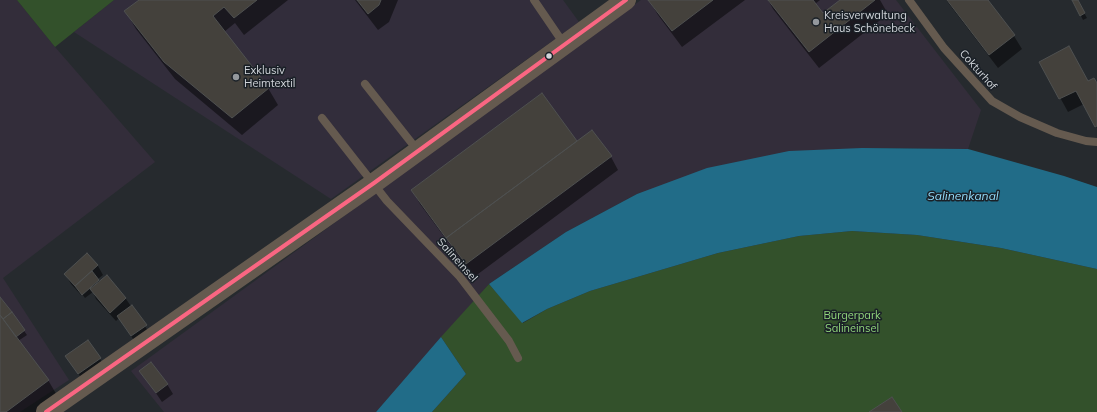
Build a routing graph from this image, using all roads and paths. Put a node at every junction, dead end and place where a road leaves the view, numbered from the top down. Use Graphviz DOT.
graph roads {
  1 [pos="534,0"];
  2 [pos="626,0"];
  3 [pos="909,0"];
  4 [pos="564,45"];
  5 [pos="365,84"];
  6 [pos="322,118"];
  7 [pos="1097,142"];
  8 [pos="418,151"];
  9 [pos="374,183"];
  10 [pos="518,358"];
  11 [pos="52,410"];
  1 -- 4 [label="lane"];
  2 -- 4 [label="street"];
  3 -- 7 [label="lane, Cokturhof"];
  4 -- 8 [label="street"];
  5 -- 8 [label="lane"];
  6 -- 9 [label="lane, Salineinsel"];
  8 -- 9 [label="street"];
  9 -- 10 [label="lane, Salineinsel"];
  9 -- 11 [label="street"];
}
